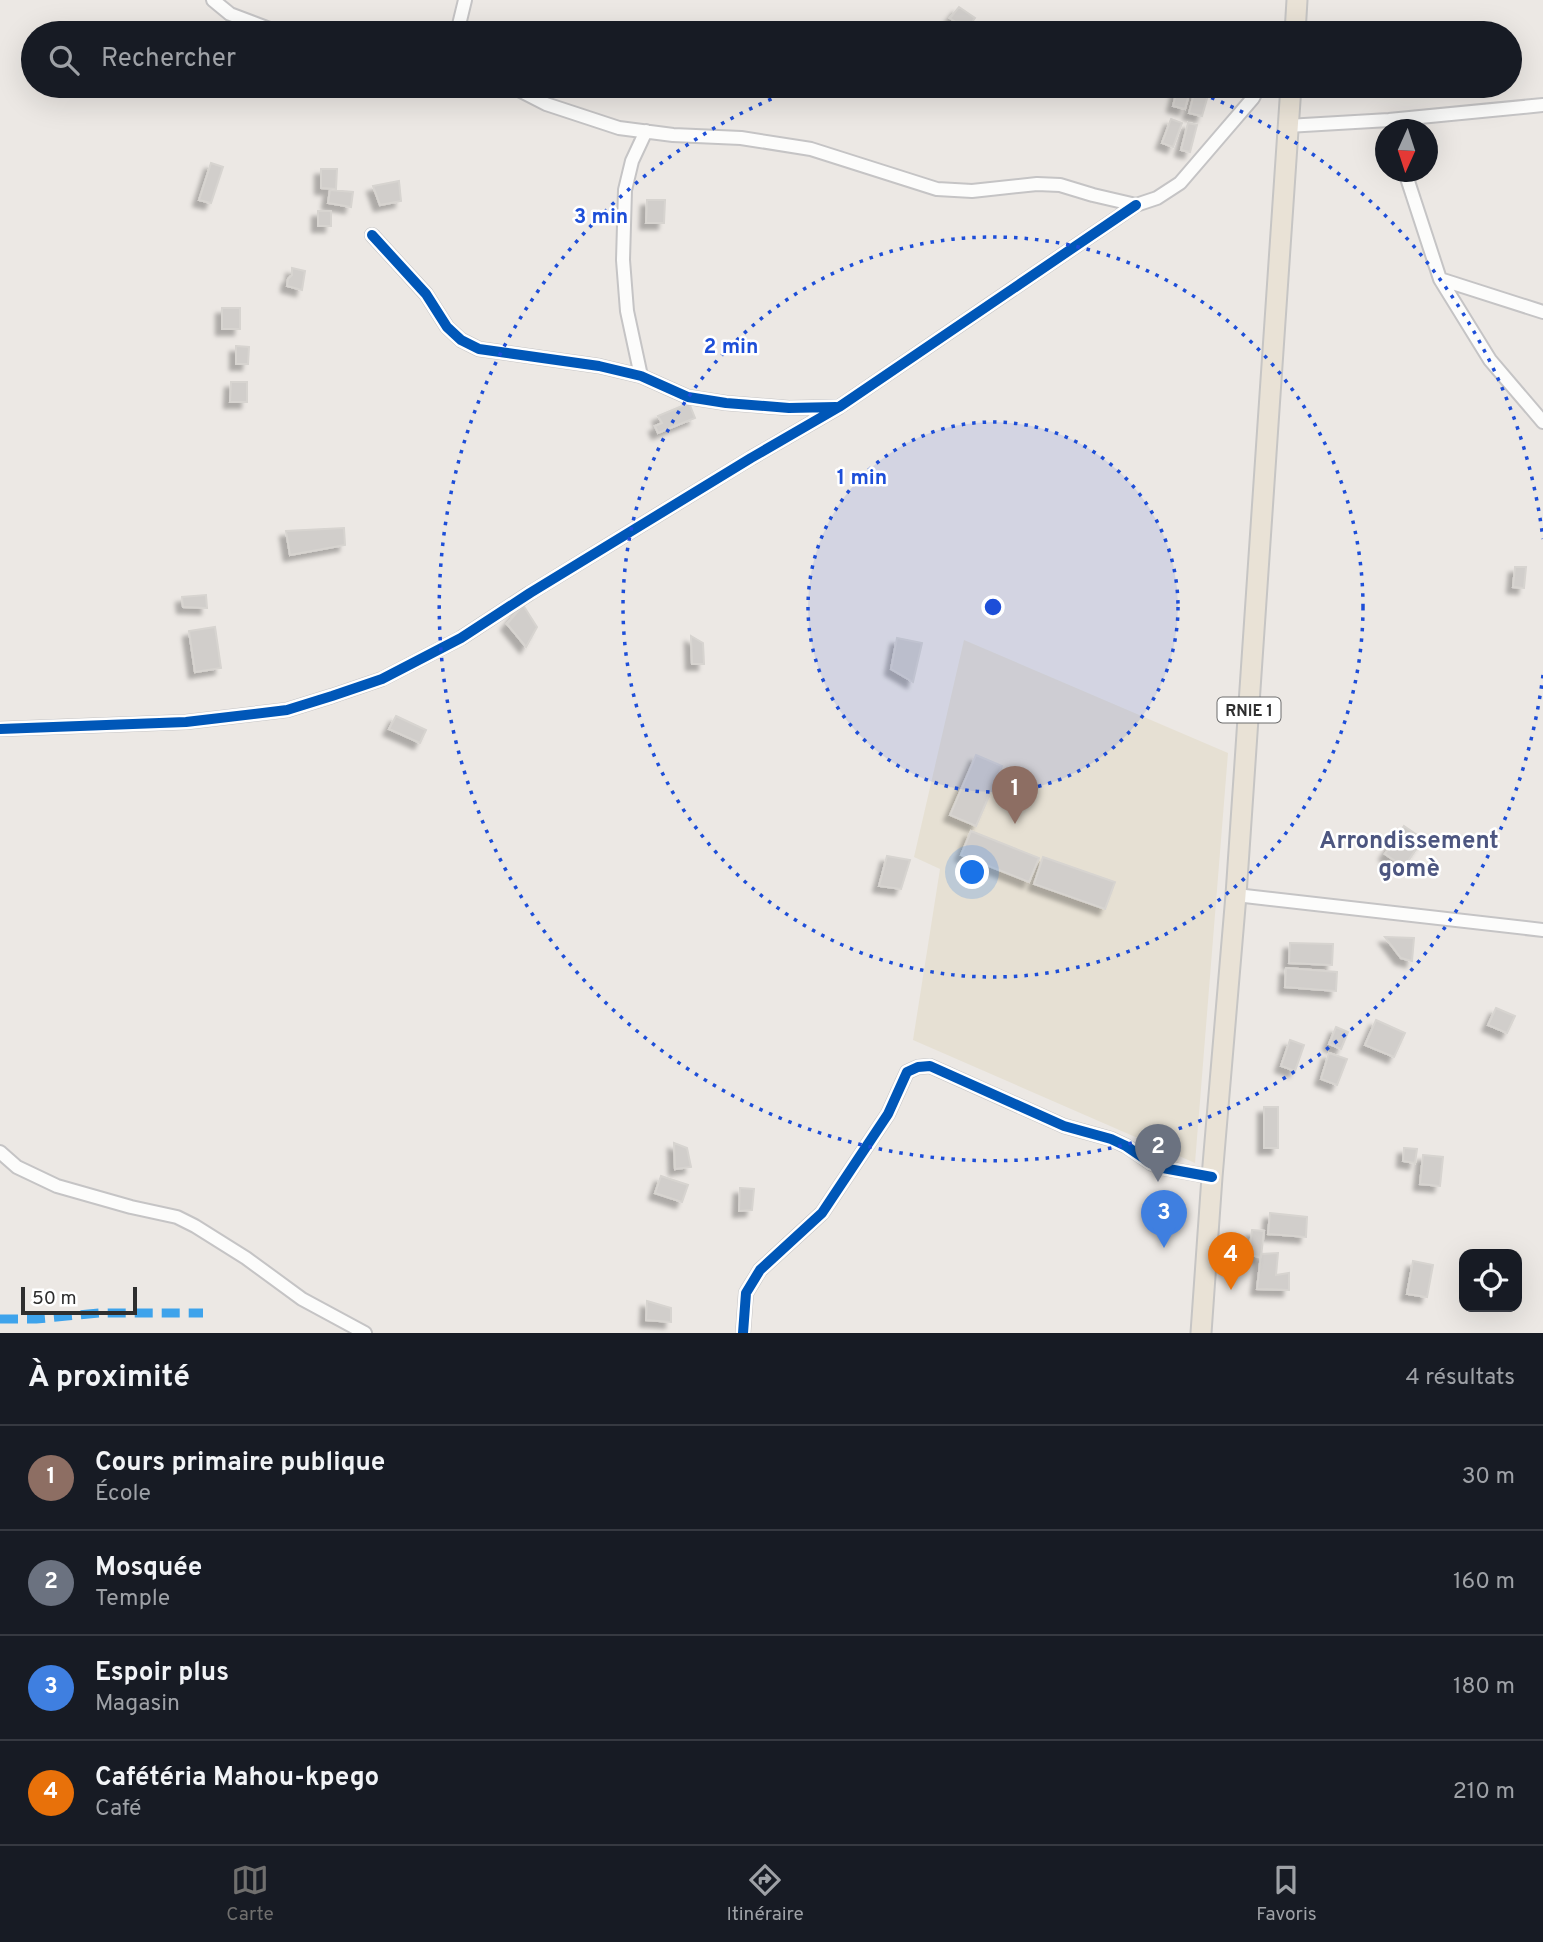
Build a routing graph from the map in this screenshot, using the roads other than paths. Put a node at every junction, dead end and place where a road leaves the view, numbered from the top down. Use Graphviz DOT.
graph roads {
  1 [pos="213,0"];
  2 [pos="465,0"];
  3 [pos="248,21"];
  4 [pos="460,21"];
  5 [pos="535,98"];
  6 [pos="1253,98"];
  7 [pos="1290,98"];
  8 [pos="1543,105"];
  9 [pos="1436,119"];
  10 [pos="1375,125"];
  11 [pos="1287,126"];
  12 [pos="646,131"];
  13 [pos="1408,182"];
  14 [pos="1136,205"];
  15 [pos="372,235"];
  16 [pos="1440,279"];
  17 [pos="1543,312"];
  18 [pos="641,376"];
  19 [pos="839,407"];
  20 [pos="1543,422"];
  21 [pos="0,729"];
  22 [pos="1236,895"];
  23 [pos="1543,930"];
  24 [pos="0,1152"];
  25 [pos="1212,1177"];
  26 [pos="365,1333"];
  27 [pos="743,1333"];
  28 [pos="1201,1333"];
  1 -- 3 [label="street"];
  2 -- 4 [label="street"];
  5 -- 12 [label="street"];
  6 -- 14 [label="street"];
  7 -- 11 [label="highway, RNIE 1"];
  8 -- 9 [label="street"];
  10 -- 11 [label="street"];
  11 -- 22 [label="highway, RNIE 1"];
  12 -- 14 [label="street"];
  12 -- 18 [label="street"];
  13 -- 16 [label="street"];
  14 -- 19 [label="street"];
  15 -- 18 [label="street"];
  16 -- 17 [label="street"];
  16 -- 20 [label="street"];
  18 -- 19 [label="street"];
  19 -- 21 [label="street"];
  22 -- 23 [label="street"];
  22 -- 25 [label="highway, RNIE 1"];
  24 -- 26 [label="street"];
  25 -- 27 [label="street"];
  25 -- 28 [label="highway, RNIE 1"];
}
